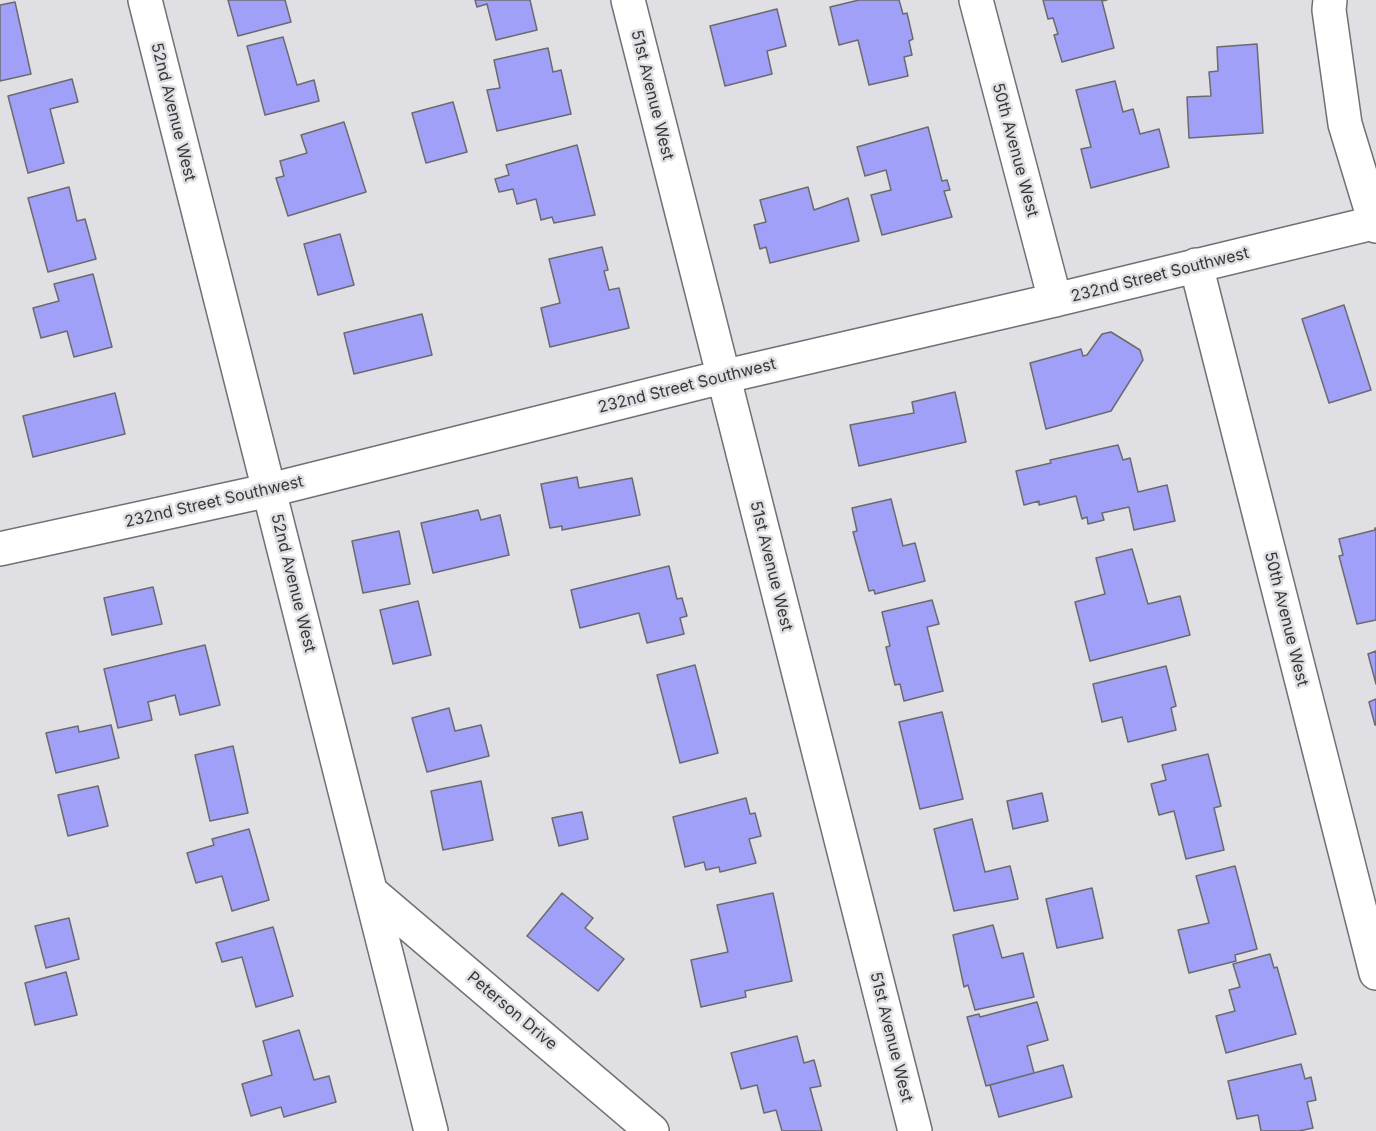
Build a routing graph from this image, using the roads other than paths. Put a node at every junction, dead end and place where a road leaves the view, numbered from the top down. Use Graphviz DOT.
graph roads {
  1 [pos="145,0"];
  2 [pos="628,0"];
  3 [pos="976,0"];
  4 [pos="1330,0"];
  5 [pos="1375,224"];
  6 [pos="1196,265"];
  7 [pos="1055,300"];
  8 [pos="722,377"];
  9 [pos="270,490"];
  10 [pos="0,549"];
  11 [pos="371,892"];
  12 [pos="1376,974"];
  13 [pos="431,1131"];
  14 [pos="652,1131"];
  15 [pos="915,1131"];
  1 -- 9 [label="street, 52nd Avenue West"];
  2 -- 8 [label="street, 51st Avenue West"];
  3 -- 7 [label="street, 50th Avenue West"];
  4 -- 5 [label="street"];
  5 -- 6 [label="street, 232nd Street Southwest"];
  6 -- 7 [label="street, 232nd Street Southwest"];
  6 -- 12 [label="street, 50th Avenue West"];
  7 -- 8 [label="street, 232nd Street Southwest"];
  8 -- 9 [label="street, 232nd Street Southwest"];
  8 -- 15 [label="street, 51st Avenue West"];
  9 -- 10 [label="street, 232nd Street Southwest"];
  9 -- 11 [label="street, 52nd Avenue West"];
  11 -- 13 [label="street, 52nd Avenue West"];
  11 -- 14 [label="street, Peterson Drive"];
}
